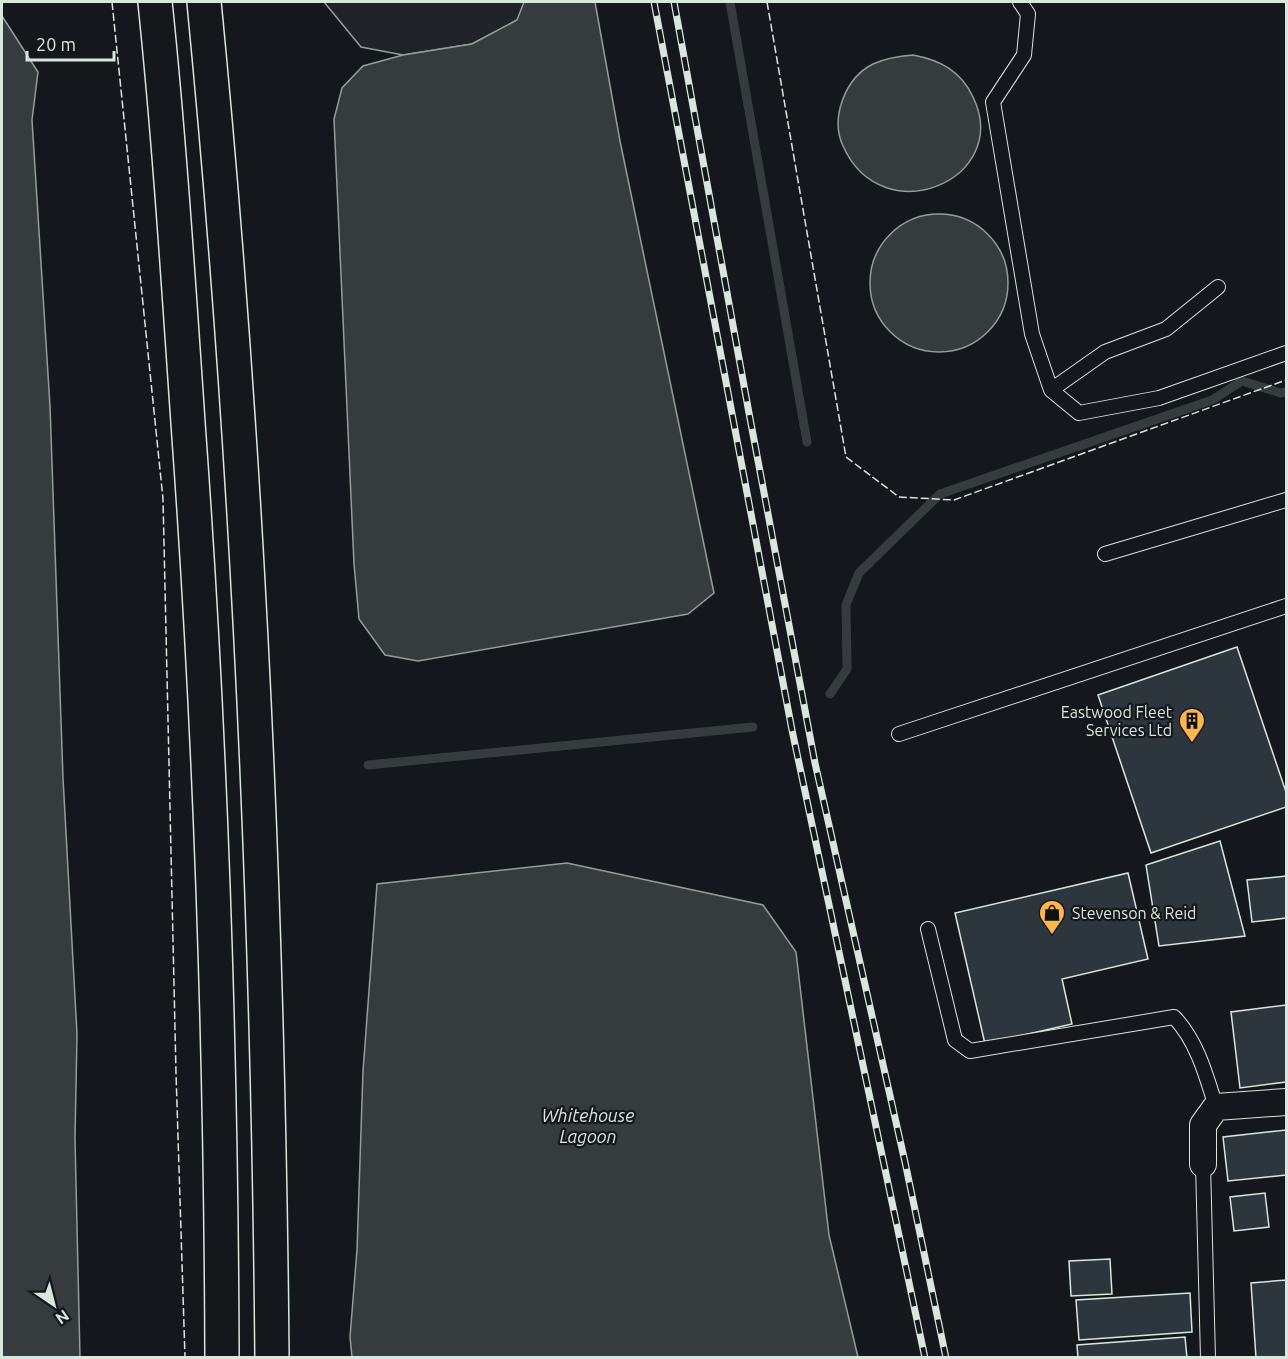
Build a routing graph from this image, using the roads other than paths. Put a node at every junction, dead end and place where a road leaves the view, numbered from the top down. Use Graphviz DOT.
graph roads {
  1 [pos="155,2"];
  2 [pos="204,2"];
  3 [pos="1020,2"];
  4 [pos="1218,287"];
  5 [pos="1287,353"];
  6 [pos="1051,390"];
  7 [pos="1287,500"];
  8 [pos="1105,554"];
  9 [pos="1287,606"];
  10 [pos="899,734"];
  11 [pos="928,929"];
  12 [pos="1287,1102"];
  13 [pos="1216,1107"];
  14 [pos="1203,1164"];
  15 [pos="222,1358"];
  16 [pos="272,1358"];
  17 [pos="1208,1358"];
  1 -- 15 [label="highway"];
  2 -- 16 [label="highway"];
  3 -- 6 [label="lane"];
  4 -- 6 [label="lane"];
  5 -- 6 [label="lane"];
  7 -- 8 [label="lane"];
  9 -- 10 [label="lane"];
  11 -- 13 [label="lane"];
  12 -- 13 [label="street"];
  13 -- 14 [label="street"];
  14 -- 17 [label="lane"];
}
